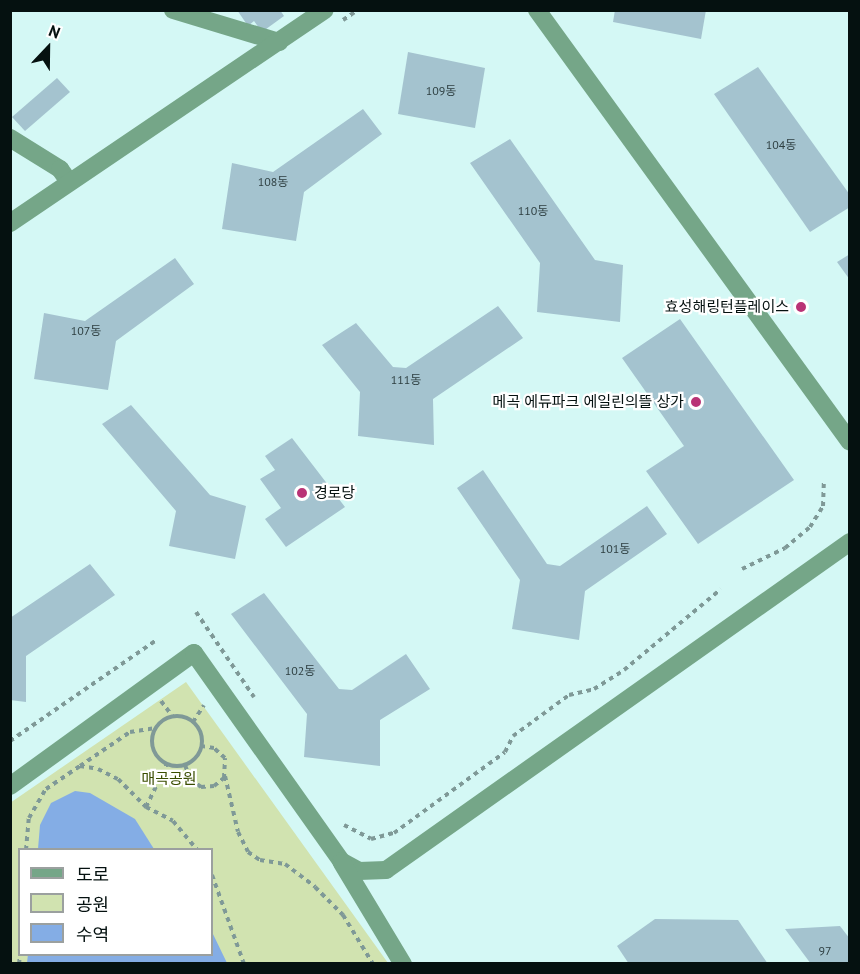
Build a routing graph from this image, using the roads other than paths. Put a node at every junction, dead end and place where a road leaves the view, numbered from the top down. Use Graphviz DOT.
graph roads {
  1 [pos="173,10"];
  2 [pos="325,10"];
  3 [pos="537,10"];
  4 [pos="302,17"];
  5 [pos="279,42"];
  6 [pos="10,138"];
  7 [pos="69,182"];
  8 [pos="10,223"];
  9 [pos="849,442"];
  10 [pos="849,542"];
  11 [pos="10,786"];
  12 [pos="341,861"];
  13 [pos="403,963"];
  1 -- 5 [label="street"];
  2 -- 4 [label="street"];
  3 -- 9 [label="street"];
  4 -- 5 [label="street"];
  5 -- 7 [label="street"];
  6 -- 7 [label="street"];
  7 -- 8 [label="street"];
  10 -- 12 [label="street"];
  11 -- 12 [label="street"];
  12 -- 13 [label="street"];
}
